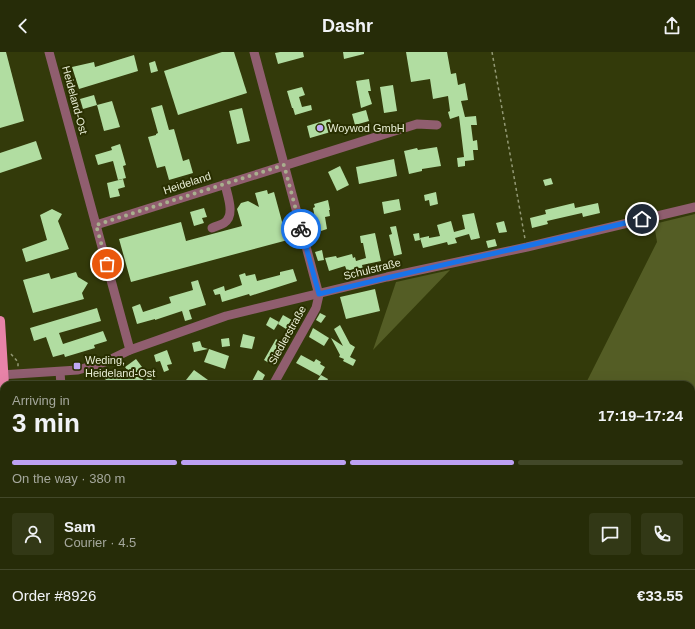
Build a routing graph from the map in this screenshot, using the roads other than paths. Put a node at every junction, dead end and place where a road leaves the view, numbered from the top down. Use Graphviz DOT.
graph roads {
  1 [pos="49,52"];
  2 [pos="254,52"];
  3 [pos="437,125"];
  4 [pos="284,165"];
  5 [pos="224,184"];
  6 [pos="695,207"];
  7 [pos="96,225"];
  8 [pos="212,228"];
  9 [pos="319,294"];
  10 [pos="0,321"];
  11 [pos="130,350"];
  12 [pos="60,372"];
  13 [pos="3,379"];
  14 [pos="61,381"];
  15 [pos="275,381"];
  1 -- 7 [label="street, Heideland-Ost"];
  2 -- 4 [label="street"];
  3 -- 4 [label="street, Heideland"];
  4 -- 5 [label="street, Heideland"];
  4 -- 9 [label="street"];
  5 -- 7 [label="street, Heideland"];
  5 -- 8 [label="street"];
  6 -- 9 [label="street, Schulstraße"];
  7 -- 11 [label="street"];
  9 -- 11 [label="street, Schulstraße"];
  9 -- 15 [label="street, Siedlerstraße"];
  10 -- 13 [label="main road"];
  11 -- 12 [label="street, Schulstraße"];
  12 -- 13 [label="street, Schulstraße"];
  12 -- 14 [label="street"];
}
